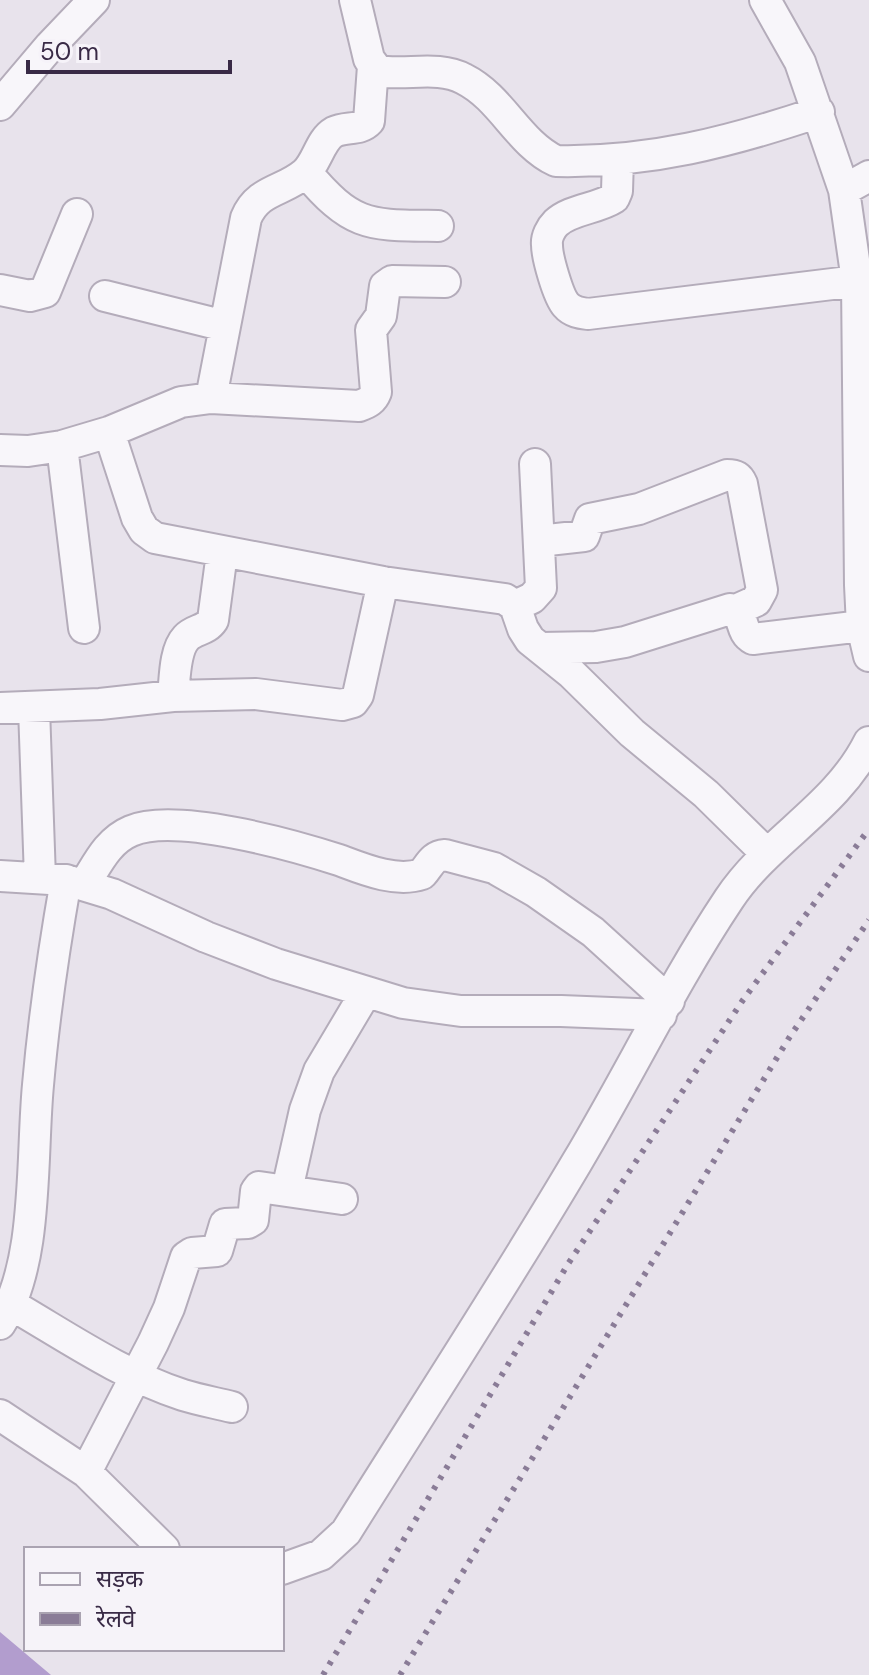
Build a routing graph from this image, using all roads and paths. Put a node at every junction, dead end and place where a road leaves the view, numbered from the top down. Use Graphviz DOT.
graph roads {
  1 [pos="94,0"];
  2 [pos="355,0"];
  3 [pos="765,0"];
  4 [pos="373,66"];
  5 [pos="0,105"];
  6 [pos="819,112"];
  7 [pos="618,159"];
  8 [pos="306,172"];
  9 [pos="857,183"];
  10 [pos="77,214"];
  11 [pos="438,226"];
  12 [pos="860,261"];
  13 [pos="445,282"];
  14 [pos="0,290"];
  15 [pos="105,296"];
  16 [pos="225,326"];
  17 [pos="211,398"];
  18 [pos="109,432"];
  19 [pos="62,446"];
  20 [pos="0,450"];
  21 [pos="535,464"];
  22 [pos="539,541"];
  23 [pos="222,553"];
  24 [pos="383,582"];
  25 [pos="515,606"];
  26 [pos="736,610"];
  27 [pos="862,626"];
  28 [pos="84,628"];
  29 [pos="541,648"];
  30 [pos="869,656"];
  31 [pos="173,696"];
  32 [pos="0,708"];
  33 [pos="34,708"];
  34 [pos="869,742"];
  35 [pos="767,854"];
  36 [pos="0,876"];
  37 [pos="63,881"];
  38 [pos="366,992"];
  39 [pos="665,1008"];
  40 [pos="287,1190"];
  41 [pos="342,1199"];
  42 [pos="6,1315"];
  43 [pos="136,1375"];
  44 [pos="232,1407"];
  45 [pos="0,1415"];
  46 [pos="86,1472"];
  47 [pos="162,1547"];
  48 [pos="284,1568"];
  1 -- 5 [label="street"];
  2 -- 4 [label="street"];
  3 -- 6 [label="street"];
  4 -- 7 [label="street"];
  4 -- 8 [label="street"];
  6 -- 7 [label="street"];
  6 -- 9 [label="street"];
  7 -- 12 [label="street"];
  8 -- 11 [label="street"];
  8 -- 16 [label="street"];
  9 -- 12 [label="street"];
  10 -- 14 [label="street"];
  12 -- 27 [label="street"];
  13 -- 17 [label="street"];
  15 -- 16 [label="street"];
  16 -- 17 [label="street"];
  17 -- 18 [label="street"];
  18 -- 19 [label="street"];
  18 -- 23 [label="street"];
  19 -- 20 [label="street"];
  19 -- 28 [label="street"];
  21 -- 22 [label="street"];
  22 -- 25 [label="street"];
  22 -- 26 [label="street"];
  23 -- 24 [label="street"];
  23 -- 31 [label="street"];
  24 -- 25 [label="street"];
  24 -- 31 [label="street"];
  25 -- 29 [label="street"];
  26 -- 27 [label="street"];
  26 -- 29 [label="street"];
  27 -- 30 [label="street"];
  29 -- 35 [label="street"];
  31 -- 33 [label="street"];
  32 -- 33 [label="street"];
  33 -- 37 [label="street"];
  34 -- 35 [label="street"];
  35 -- 39 [label="street"];
  36 -- 37 [label="street"];
  37 -- 38 [label="street"];
  37 -- 39 [label="street"];
  37 -- 42 [label="street"];
  38 -- 39 [label="street"];
  38 -- 40 [label="street"];
  39 -- 48 [label="street"];
  40 -- 41 [label="street"];
  40 -- 43 [label="street"];
  42 -- 43 [label="street"];
  43 -- 44 [label="street"];
  43 -- 46 [label="street"];
  45 -- 46 [label="street"];
  46 -- 47 [label="street"];
}
